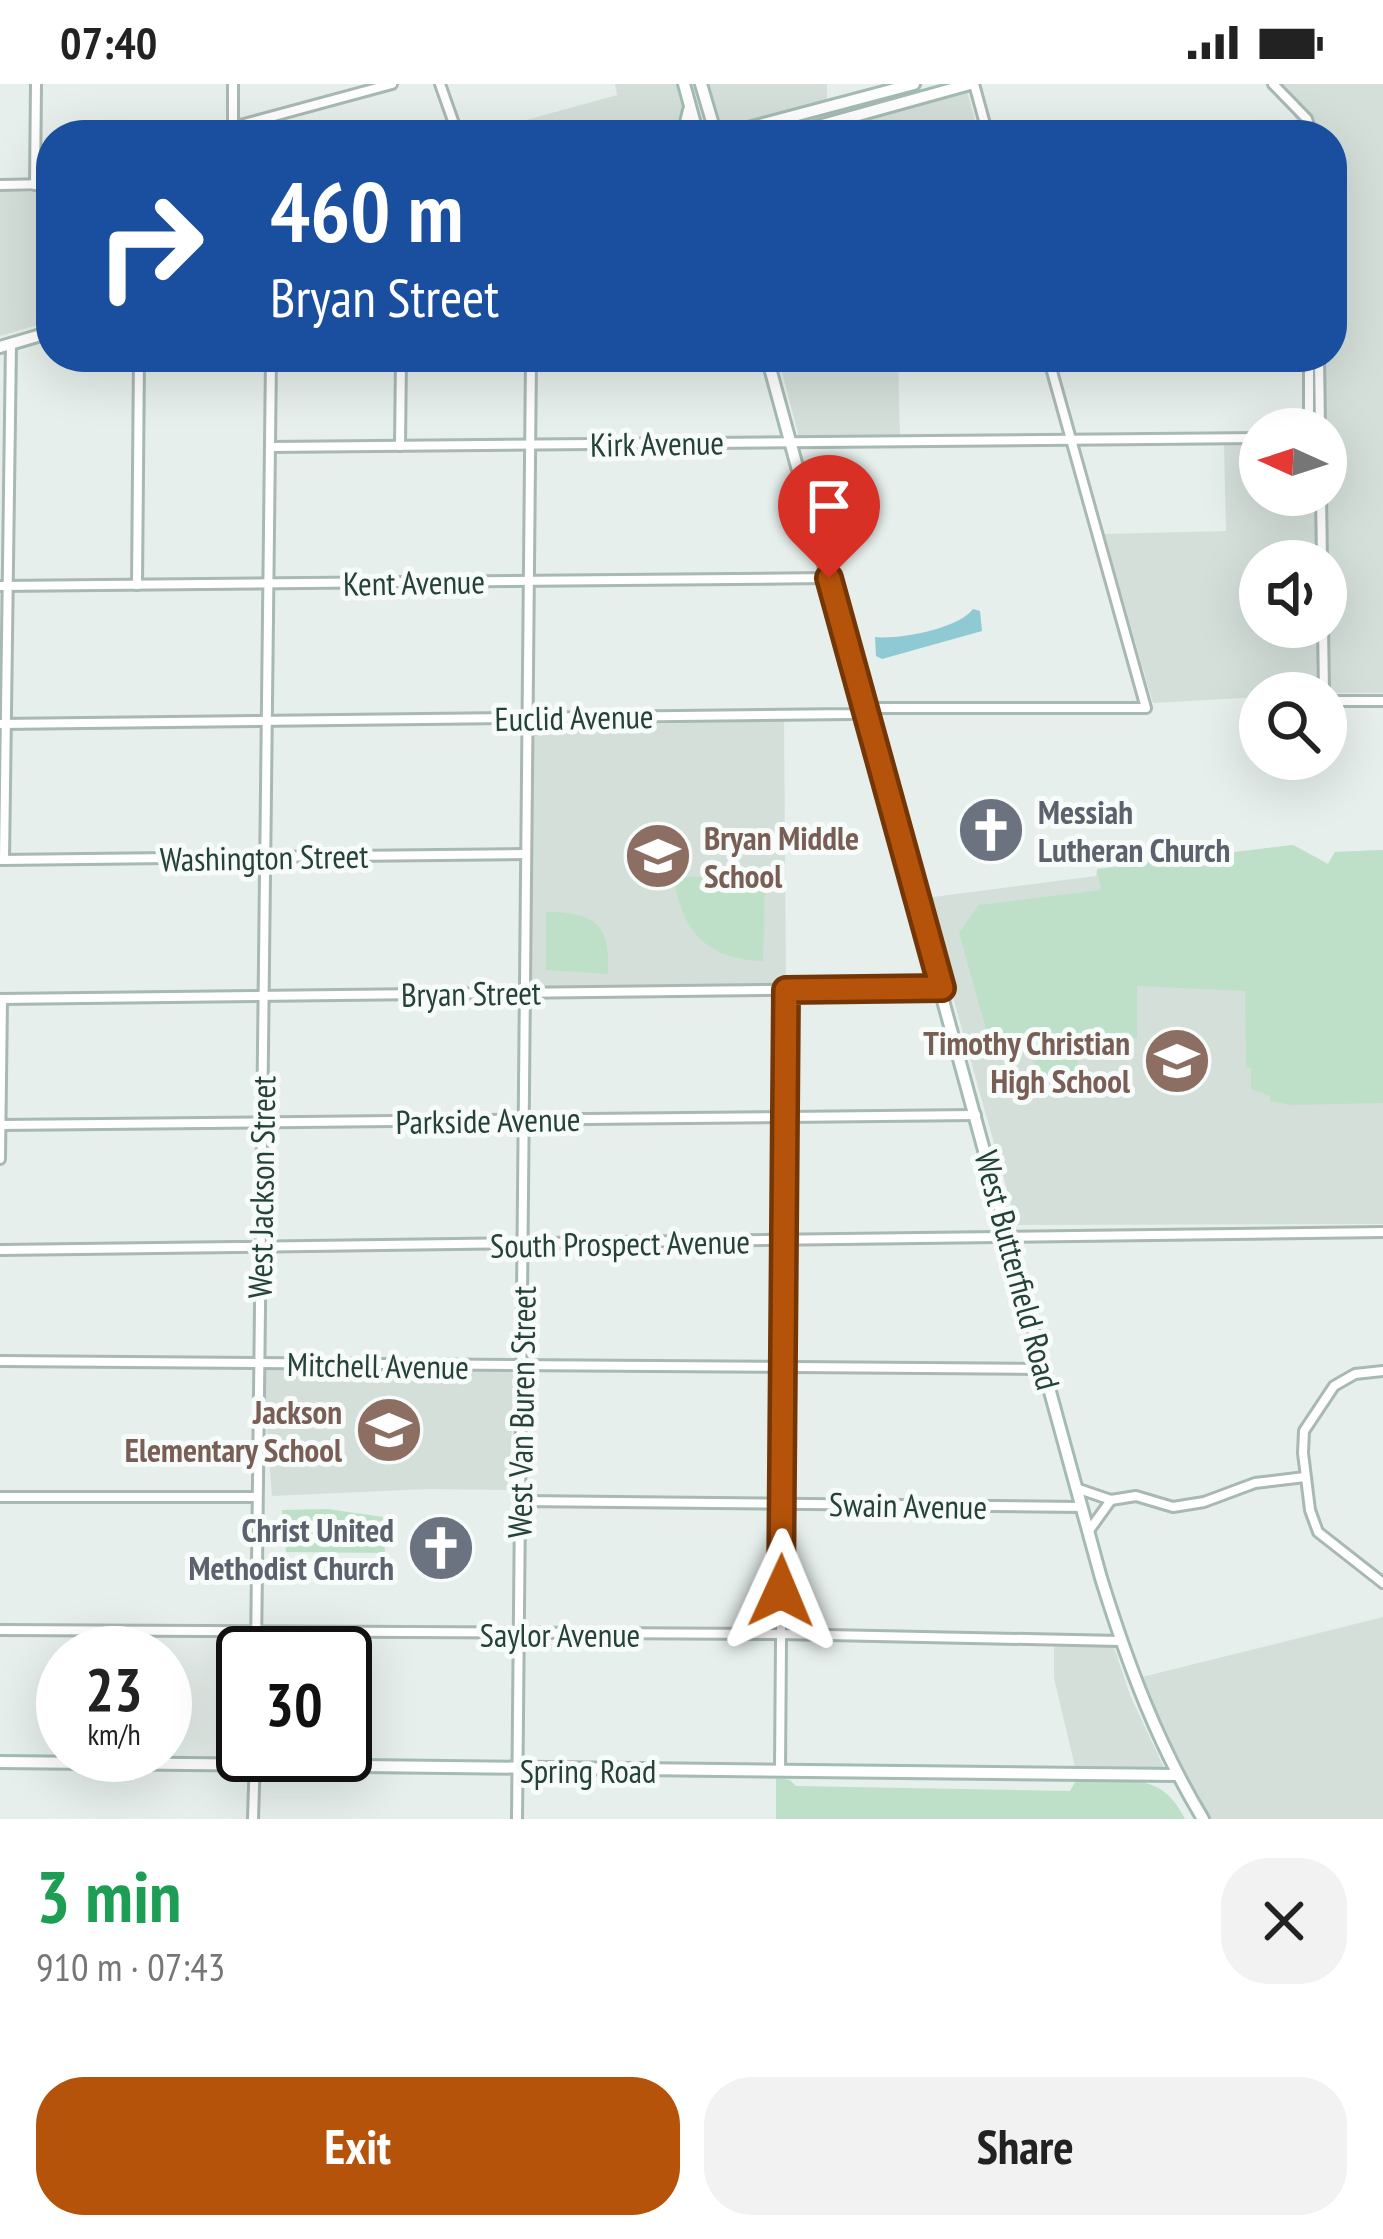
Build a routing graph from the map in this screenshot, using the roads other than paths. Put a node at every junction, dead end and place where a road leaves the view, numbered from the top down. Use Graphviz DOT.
graph roads {
  1 [pos="36,84"];
  2 [pos="233,84"];
  3 [pos="392,84"];
  4 [pos="440,84"];
  5 [pos="684,84"];
  6 [pos="701,84"];
  7 [pos="914,84"];
  8 [pos="972,84"];
  9 [pos="1273,84"];
  10 [pos="690,107"];
  11 [pos="233,120"];
  12 [pos="270,120"];
  13 [pos="453,120"];
  14 [pos="686,120"];
  15 [pos="694,120"];
  16 [pos="714,120"];
  17 [pos="776,120"];
  18 [pos="841,120"];
  19 [pos="983,120"];
  20 [pos="1307,120"];
  21 [pos="35,184"];
  22 [pos="0,185"];
  23 [pos="36,336"];
  24 [pos="5,345"];
  25 [pos="139,372"];
  26 [pos="271,372"];
  27 [pos="401,372"];
  28 [pos="531,372"];
  29 [pos="771,372"];
  30 [pos="1052,372"];
  31 [pos="1309,372"];
  32 [pos="1319,372"];
  33 [pos="1310,408"];
  34 [pos="1320,408"];
  35 [pos="1239,438"];
  36 [pos="1071,440"];
  37 [pos="791,442"];
  38 [pos="531,445"];
  39 [pos="400,446"];
  40 [pos="270,447"];
  41 [pos="829,578"];
  42 [pos="529,581"];
  43 [pos="268,583"];
  44 [pos="137,585"];
  45 [pos="3,586"];
  46 [pos="1347,698"];
  47 [pos="1383,701"];
  48 [pos="863,710"];
  49 [pos="528,718"];
  50 [pos="266,721"];
  51 [pos="3,724"];
  52 [pos="527,854"];
  53 [pos="265,857"];
  54 [pos="2,860"];
  55 [pos="942,988"];
  56 [pos="786,990"];
  57 [pos="525,992"];
  58 [pos="263,995"];
  59 [pos="1,999"];
  60 [pos="976,1115"];
  61 [pos="787,1117"];
  62 [pos="524,1120"];
  63 [pos="262,1123"];
  64 [pos="0,1126"];
  65 [pos="0,1159"];
  66 [pos="1383,1232"];
  67 [pos="1011,1239"];
  68 [pos="785,1241"];
  69 [pos="523,1244"];
  70 [pos="260,1247"];
  71 [pos="0,1250"];
  72 [pos="0,1361"];
  73 [pos="259,1364"];
  74 [pos="521,1366"];
  75 [pos="782,1366"];
  76 [pos="1045,1370"];
  77 [pos="1383,1372"];
  78 [pos="1305,1477"];
  79 [pos="1076,1488"];
  80 [pos="0,1497"];
  81 [pos="257,1497"];
  82 [pos="1111,1500"];
  83 [pos="520,1501"];
  84 [pos="782,1504"];
  85 [pos="1081,1507"];
  86 [pos="1088,1532"];
  87 [pos="1383,1583"];
  88 [pos="255,1626"];
  89 [pos="0,1630"];
  90 [pos="216,1631"];
  91 [pos="372,1632"];
  92 [pos="518,1634"];
  93 [pos="780,1634"];
  94 [pos="1120,1640"];
  95 [pos="216,1760"];
  96 [pos="0,1762"];
  97 [pos="372,1764"];
  98 [pos="517,1769"];
  99 [pos="780,1771"];
  100 [pos="1176,1775"];
  101 [pos="255,1782"];
  102 [pos="254,1819"];
  103 [pos="517,1819"];
  104 [pos="1203,1819"];
  1 -- 21 [label="street"];
  2 -- 11 [label="street"];
  3 -- 12 [label="street"];
  4 -- 13 [label="street"];
  5 -- 10 [label="main road"];
  6 -- 16 [label="main road"];
  7 -- 17 [label="main road"];
  8 -- 18 [label="main road"];
  8 -- 19 [label="street"];
  9 -- 20 [label="street"];
  10 -- 14 [label="main road"];
  10 -- 15 [label="main road"];
  21 -- 22 [label="street"];
  23 -- 24 [label="main road"];
  24 -- 45 [label="street"];
  25 -- 44 [label="street"];
  26 -- 40 [label="street, West Jackson Street"];
  27 -- 39 [label="street"];
  28 -- 38 [label="street, West Van Buren Street"];
  29 -- 37 [label="main road, West Butterfield Road"];
  30 -- 36 [label="street"];
  31 -- 33 [label="street"];
  32 -- 34 [label="street"];
  35 -- 36 [label="street, Kirk Avenue"];
  36 -- 37 [label="street, Kirk Avenue"];
  36 -- 48 [label="street, Euclid Avenue"];
  37 -- 38 [label="street, Kirk Avenue"];
  37 -- 41 [label="main road, West Butterfield Road"];
  38 -- 39 [label="street, Kirk Avenue"];
  38 -- 42 [label="street, West Van Buren Street"];
  39 -- 40 [label="street, Kirk Avenue"];
  40 -- 43 [label="street, West Jackson Street"];
  41 -- 42 [label="street, Kent Avenue"];
  41 -- 48 [label="main road, West Butterfield Road"];
  42 -- 43 [label="street, Kent Avenue"];
  42 -- 49 [label="street, West Van Buren Street"];
  43 -- 44 [label="street, Kent Avenue"];
  43 -- 50 [label="street, West Jackson Street"];
  44 -- 45 [label="street, Kent Avenue"];
  45 -- 51 [label="street"];
  46 -- 47 [label="street"];
  48 -- 49 [label="street, Euclid Avenue"];
  48 -- 55 [label="main road, West Butterfield Road"];
  49 -- 50 [label="street, Euclid Avenue"];
  49 -- 52 [label="street, West Van Buren Street"];
  50 -- 51 [label="street, Euclid Avenue"];
  50 -- 53 [label="street, West Jackson Street"];
  51 -- 54 [label="street"];
  52 -- 53 [label="street, Washington Street"];
  52 -- 57 [label="street, West Van Buren Street"];
  53 -- 54 [label="street, Washington Street"];
  53 -- 58 [label="street, West Jackson Street"];
  55 -- 56 [label="street, Bryan Street"];
  55 -- 60 [label="main road, West Butterfield Road"];
  56 -- 57 [label="street, Bryan Street"];
  56 -- 61 [label="street"];
  57 -- 58 [label="street, Bryan Street"];
  57 -- 62 [label="street, West Van Buren Street"];
  58 -- 59 [label="street, Bryan Street"];
  58 -- 63 [label="street, West Jackson Street"];
  59 -- 64 [label="street"];
  60 -- 61 [label="street, Parkside Avenue"];
  60 -- 67 [label="main road, West Butterfield Road"];
  61 -- 62 [label="street, Parkside Avenue"];
  61 -- 68 [label="street"];
  62 -- 63 [label="street, Parkside Avenue"];
  62 -- 69 [label="street, West Van Buren Street"];
  63 -- 64 [label="street, Parkside Avenue"];
  63 -- 70 [label="street, West Jackson Street"];
  64 -- 65 [label="street"];
  66 -- 67 [label="street, South Prospect Avenue"];
  67 -- 68 [label="street, South Prospect Avenue"];
  67 -- 76 [label="main road, West Butterfield Road"];
  68 -- 69 [label="street, South Prospect Avenue"];
  68 -- 75 [label="street"];
  69 -- 70 [label="street, South Prospect Avenue"];
  69 -- 74 [label="street, West Van Buren Street"];
  70 -- 71 [label="street, South Prospect Avenue"];
  70 -- 73 [label="street, West Jackson Street"];
  72 -- 73 [label="street, Mitchell Avenue"];
  73 -- 74 [label="street, Mitchell Avenue"];
  73 -- 81 [label="street, West Jackson Street"];
  74 -- 75 [label="street, Mitchell Avenue"];
  74 -- 83 [label="street, West Van Buren Street"];
  75 -- 76 [label="street, Mitchell Avenue"];
  75 -- 84 [label="street"];
  76 -- 79 [label="main road, West Butterfield Road"];
  77 -- 78 [label="street"];
  78 -- 82 [label="street"];
  78 -- 87 [label="street"];
  79 -- 82 [label="street"];
  79 -- 85 [label="main road, West Butterfield Road"];
  80 -- 81 [label="street"];
  81 -- 88 [label="street, West Jackson Street"];
  82 -- 86 [label="street"];
  83 -- 84 [label="street, Swain Avenue"];
  83 -- 92 [label="street, West Van Buren Street"];
  84 -- 85 [label="street, Swain Avenue"];
  84 -- 93 [label="street"];
  85 -- 86 [label="main road, West Butterfield Road"];
  86 -- 94 [label="main road, West Butterfield Road"];
  89 -- 90 [label="street, Saylor Avenue"];
  91 -- 92 [label="street, Saylor Avenue"];
  92 -- 93 [label="street, Saylor Avenue"];
  92 -- 98 [label="street, West Van Buren Street"];
  93 -- 94 [label="street, Saylor Avenue"];
  93 -- 99 [label="street"];
  94 -- 100 [label="main road, West Butterfield Road"];
  95 -- 96 [label="main road, Spring Road"];
  97 -- 98 [label="main road, Spring Road"];
  98 -- 99 [label="main road, Spring Road"];
  98 -- 103 [label="street, West Van Buren Street"];
  99 -- 100 [label="main road, Spring Road"];
  100 -- 104 [label="main road, West Butterfield Road"];
  101 -- 102 [label="street"];
}
